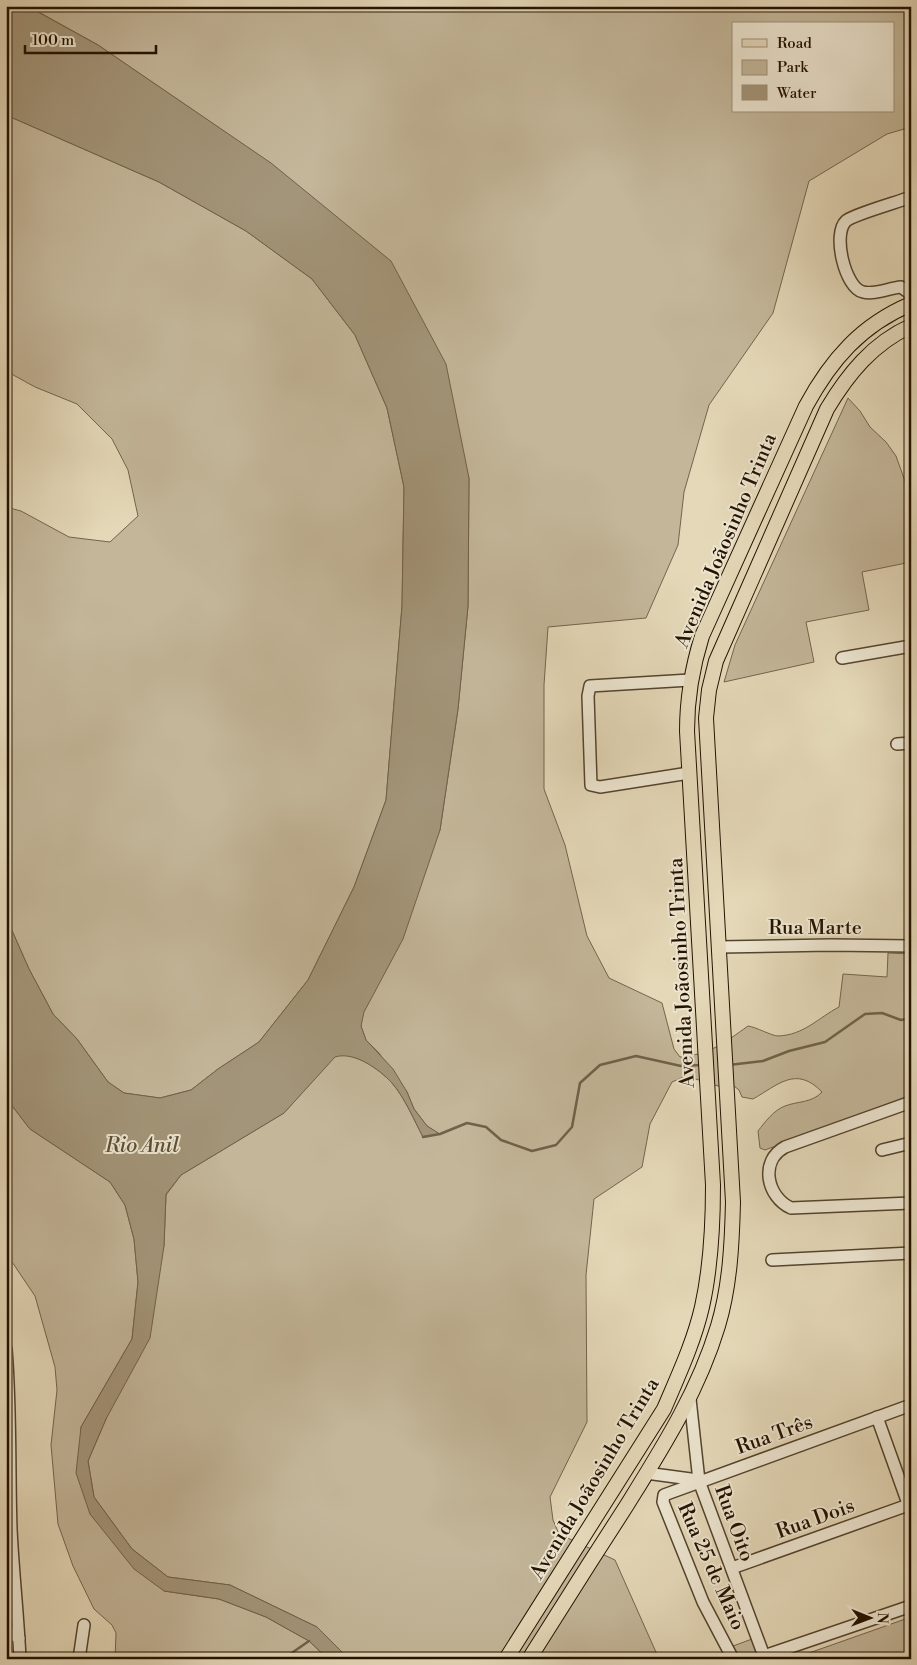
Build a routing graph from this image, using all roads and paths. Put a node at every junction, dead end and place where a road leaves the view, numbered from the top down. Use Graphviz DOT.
graph roads {
  1 [pos="911,196"];
  2 [pos="911,294"];
  3 [pos="911,304"];
  4 [pos="911,326"];
  5 [pos="911,646"];
  6 [pos="842,658"];
  7 [pos="690,680"];
  8 [pos="911,743"];
  9 [pos="897,744"];
  10 [pos="689,773"];
  11 [pos="911,946"];
  12 [pos="719,947"];
  13 [pos="911,1102"];
  14 [pos="911,1143"];
  15 [pos="882,1150"];
  16 [pos="911,1203"];
  17 [pos="911,1253"];
  18 [pos="772,1260"];
  19 [pos="6,1349"];
  20 [pos="690,1399"];
  21 [pos="911,1404"];
  22 [pos="877,1417"];
  23 [pos="7,1432"];
  24 [pos="646,1473"];
  25 [pos="699,1480"];
  26 [pos="910,1507"];
  27 [pos="9,1530"];
  28 [pos="732,1568"];
  29 [pos="911,1606"];
  30 [pos="911,1612"];
  31 [pos="84,1625"];
  32 [pos="6,1630"];
  33 [pos="19,1638"];
  34 [pos="769,1658"];
  35 [pos="20,1659"];
  36 [pos="80,1659"];
  37 [pos="506,1659"];
  38 [pos="529,1659"];
  39 [pos="733,1659"];
  1 -- 2 [label="street"];
  3 -- 7 [label="main road, Avenida Joãosinho Trinta"];
  4 -- 12 [label="main road, Avenida Joãosinho Trinta"];
  5 -- 6 [label="street"];
  7 -- 10 [label="main road, Avenida Joãosinho Trinta"];
  7 -- 10 [label="street"];
  8 -- 9 [label="street"];
  10 -- 37 [label="main road, Avenida Joãosinho Trinta"];
  11 -- 12 [label="street, Rua Marte"];
  12 -- 20 [label="main road, Avenida Joãosinho Trinta"];
  13 -- 16 [label="street"];
  14 -- 15 [label="street"];
  17 -- 18 [label="street"];
  19 -- 23 [label="street"];
  20 -- 24 [label="main road, Avenida Joãosinho Trinta"];
  20 -- 25 [label="street, Rua Oito"];
  21 -- 22 [label="street, Rua Três"];
  22 -- 25 [label="street, Rua Três"];
  22 -- 26 [label="street"];
  23 -- 27 [label="street"];
  24 -- 25 [label="street, Rua Três"];
  24 -- 38 [label="main road, Avenida Joãosinho Trinta"];
  25 -- 28 [label="street, Rua Oito"];
  25 -- 39 [label="street, Rua 25 de Maio"];
  26 -- 28 [label="street, Rua Dois"];
  27 -- 33 [label="street"];
  28 -- 34 [label="street, Rua Oito"];
  29 -- 34 [label="street"];
  30 -- 34 [label="street"];
  31 -- 36 [label="street"];
  32 -- 33 [label="street"];
  33 -- 35 [label="street"];
}
